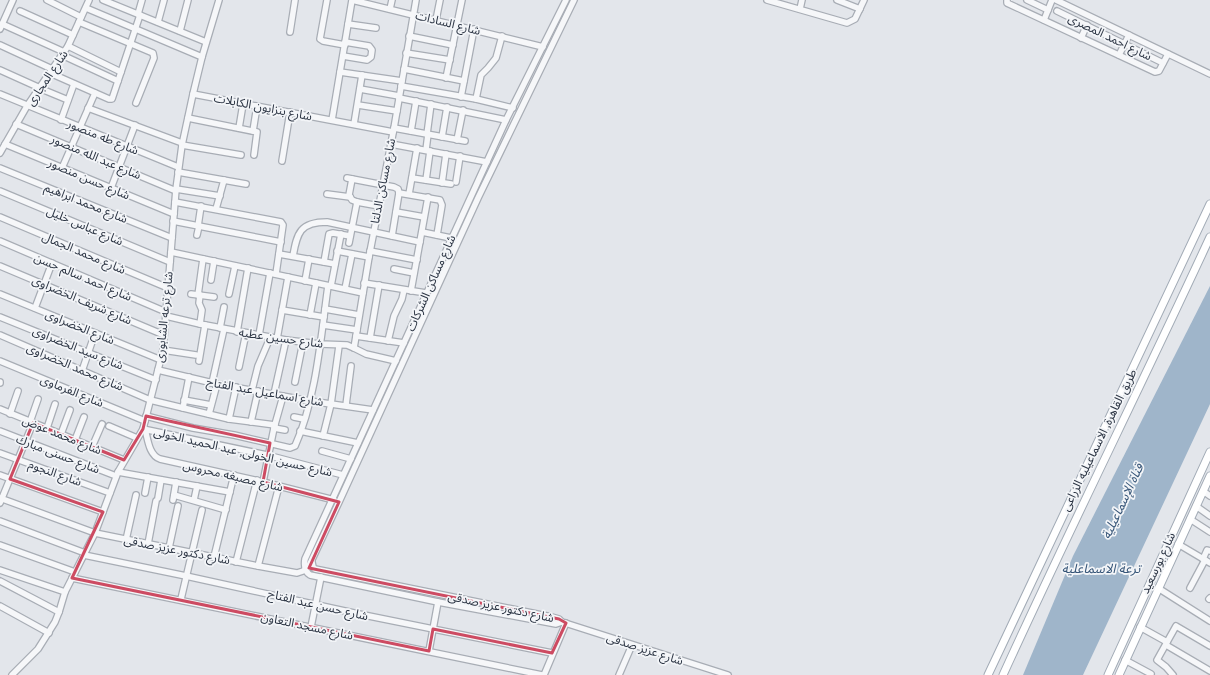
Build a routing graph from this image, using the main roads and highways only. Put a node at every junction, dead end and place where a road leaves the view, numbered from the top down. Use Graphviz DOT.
graph roads {
  1 [pos="1210,204"];
  2 [pos="1210,238"];
  3 [pos="1210,452"];
  4 [pos="1210,476"];
  5 [pos="989,672"];
  6 [pos="1000,675"];
  7 [pos="1003,675"];
  8 [pos="1108,675"];
  9 [pos="1119,675"];
  1 -- 5 [label="main road, طريق القاهرة, الاسماعيليه الزراعى"];
  2 -- 7 [label="main road, طريق القاهرة, الاسماعيليه الزراعى"];
  3 -- 8 [label="main road, شارع بورسعيد"];
  4 -- 9 [label="main road, شارع بورسعيد"];
  5 -- 6 [label="main road"];
}
